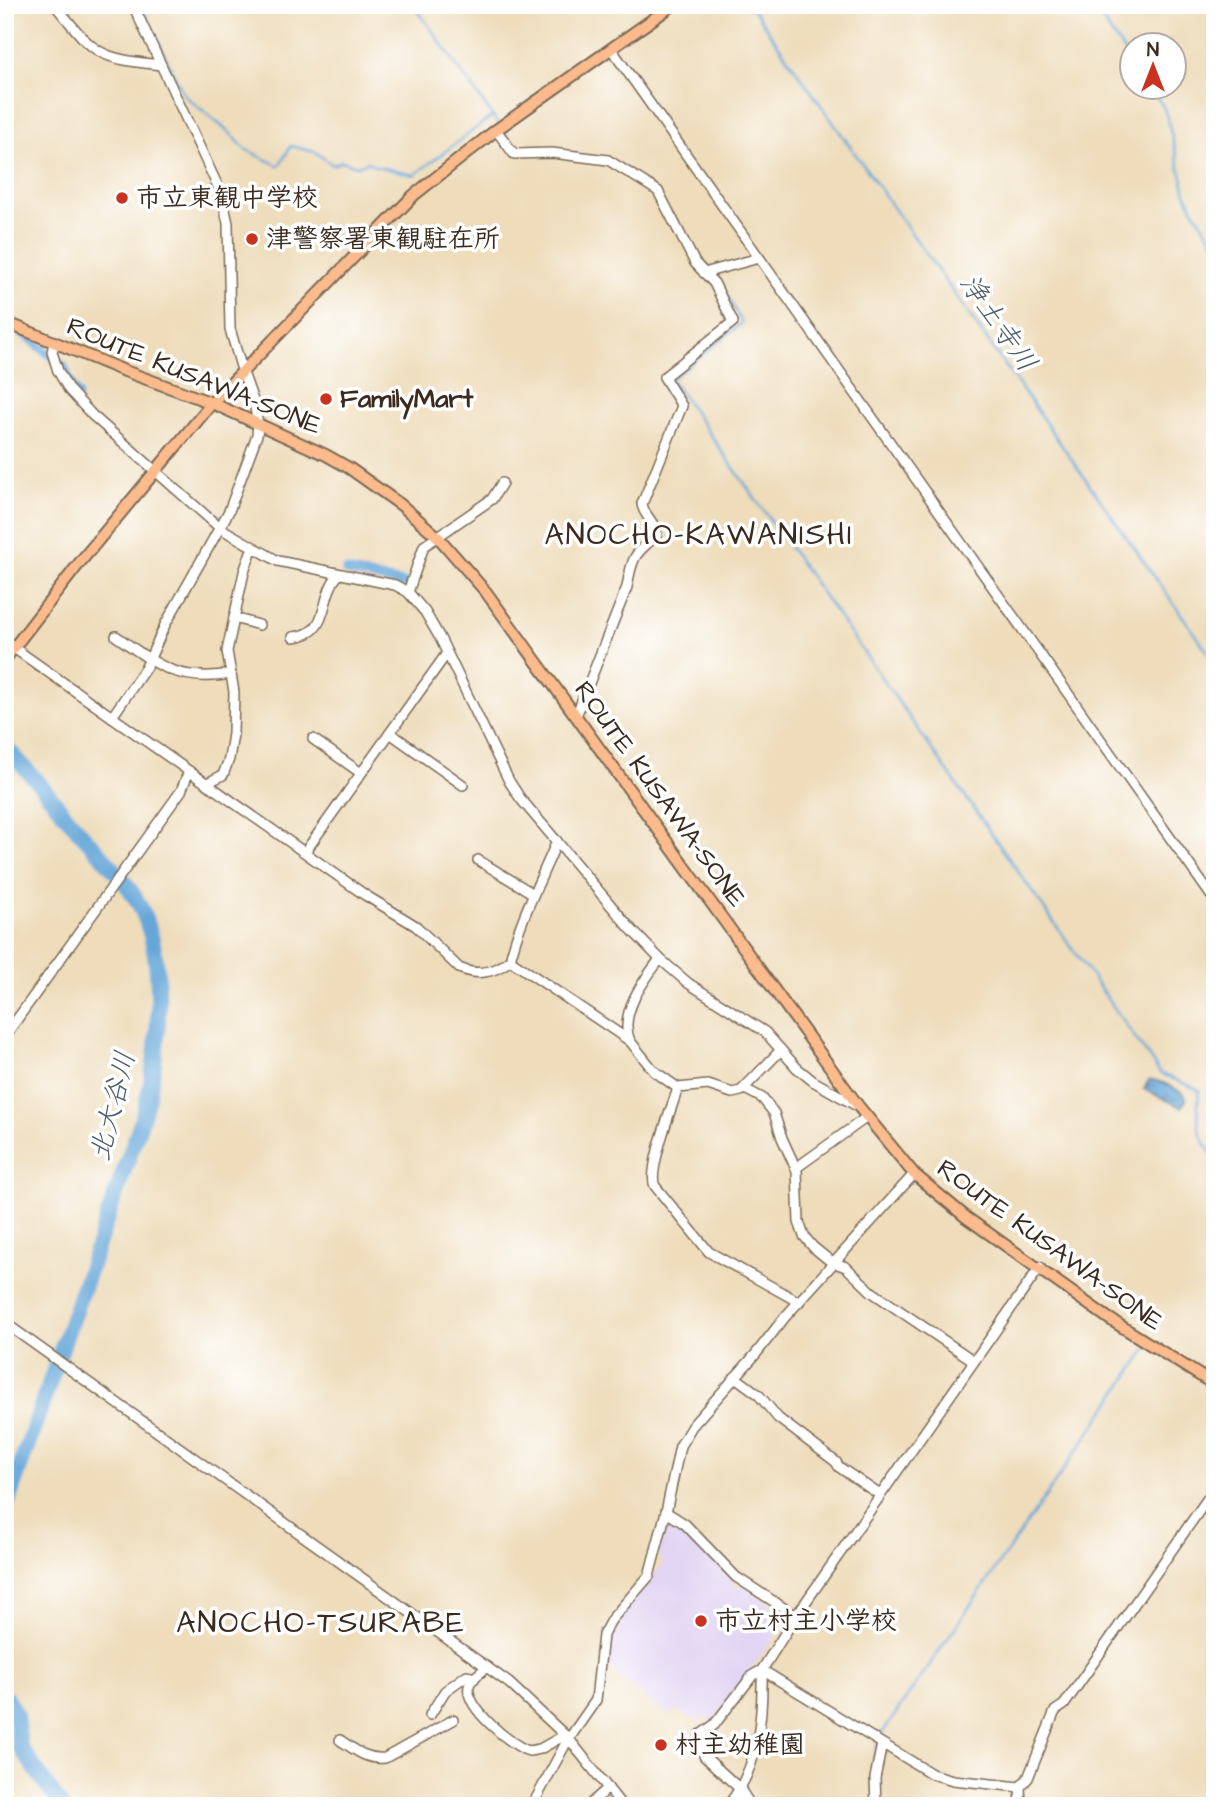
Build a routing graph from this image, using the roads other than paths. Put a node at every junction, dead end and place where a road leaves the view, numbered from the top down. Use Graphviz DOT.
graph roads {
  1 [pos="55,5"];
  2 [pos="133,5"];
  3 [pos="673,5"];
  4 [pos="612,50"];
  5 [pos="161,65"];
  6 [pos="497,130"];
  7 [pos="759,258"];
  8 [pos="704,273"];
  9 [pos="5,322"];
  10 [pos="54,343"];
  11 [pos="242,370"];
  12 [pos="212,403"];
  13 [pos="258,424"];
  14 [pos="154,471"];
  15 [pos="502,482"];
  16 [pos="220,528"];
  17 [pos="438,537"];
  18 [pos="255,549"];
  19 [pos="339,574"];
  20 [pos="408,592"];
  21 [pos="233,618"];
  22 [pos="259,625"];
  23 [pos="116,636"];
  24 [pos="293,637"];
  25 [pos="11,645"];
  26 [pos="447,653"];
  27 [pos="5,659"];
  28 [pos="149,660"];
  29 [pos="231,674"];
  30 [pos="576,716"];
  31 [pos="112,717"];
  32 [pos="390,733"];
  33 [pos="313,739"];
  34 [pos="189,772"];
  35 [pos="362,773"];
  36 [pos="207,783"];
  37 [pos="463,785"];
  38 [pos="557,841"];
  39 [pos="304,852"];
  40 [pos="478,860"];
  41 [pos="532,893"];
  42 [pos="1215,901"];
  43 [pos="510,960"];
  44 [pos="660,960"];
  45 [pos="5,1036"];
  46 [pos="630,1041"];
  47 [pos="781,1050"];
  48 [pos="678,1088"];
  49 [pos="745,1089"];
  50 [pos="859,1108"];
  51 [pos="867,1117"];
  52 [pos="796,1168"];
  53 [pos="915,1174"];
  54 [pos="834,1263"];
  55 [pos="1040,1268"];
  56 [pos="799,1302"];
  57 [pos="5,1322"];
  58 [pos="974,1361"];
  59 [pos="736,1377"];
  60 [pos="1215,1385"];
  61 [pos="1215,1489"];
  62 [pos="880,1495"];
  63 [pos="666,1512"];
  64 [pos="796,1616"];
  65 [pos="487,1667"];
  66 [pos="762,1670"];
  67 [pos="474,1679"];
  68 [pos="430,1715"];
  69 [pos="453,1720"];
  70 [pos="567,1737"];
  71 [pos="340,1740"];
  72 [pos="882,1744"];
  73 [pos="1020,1787"];
  74 [pos="608,1788"];
  75 [pos="738,1792"];
  76 [pos="532,1806"];
  77 [pos="587,1806"];
  78 [pos="622,1806"];
  79 [pos="727,1806"];
  80 [pos="742,1806"];
  81 [pos="751,1806"];
  82 [pos="876,1806"];
  83 [pos="1021,1806"];
  1 -- 5 [label="street"];
  2 -- 5 [label="street"];
  3 -- 4 [label="main road"];
  4 -- 6 [label="main road"];
  4 -- 7 [label="street"];
  5 -- 11 [label="street"];
  6 -- 8 [label="street"];
  6 -- 11 [label="main road"];
  7 -- 8 [label="street"];
  7 -- 42 [label="street"];
  8 -- 30 [label="street"];
  9 -- 10 [label="main road, ROUTE KUSAWA-SONE"];
  10 -- 12 [label="main road, ROUTE KUSAWA-SONE"];
  10 -- 14 [label="street"];
  11 -- 12 [label="main road"];
  11 -- 13 [label="street"];
  12 -- 13 [label="main road, ROUTE KUSAWA-SONE"];
  12 -- 14 [label="main road"];
  13 -- 16 [label="street"];
  13 -- 17 [label="main road, ROUTE KUSAWA-SONE"];
  14 -- 16 [label="street"];
  14 -- 25 [label="main road"];
  15 -- 17 [label="street"];
  16 -- 18 [label="street"];
  16 -- 28 [label="street"];
  17 -- 20 [label="street"];
  17 -- 30 [label="main road, ROUTE KUSAWA-SONE"];
  18 -- 19 [label="street"];
  18 -- 21 [label="street"];
  19 -- 20 [label="street"];
  19 -- 24 [label="street"];
  20 -- 26 [label="street"];
  21 -- 22 [label="street"];
  21 -- 29 [label="street"];
  23 -- 28 [label="street"];
  25 -- 27 [label="main road"];
  25 -- 31 [label="street"];
  26 -- 32 [label="street"];
  26 -- 38 [label="street"];
  28 -- 29 [label="street"];
  28 -- 31 [label="street"];
  29 -- 36 [label="street"];
  30 -- 50 [label="main road, ROUTE KUSAWA-SONE"];
  31 -- 34 [label="street"];
  32 -- 35 [label="street"];
  32 -- 37 [label="street"];
  33 -- 35 [label="street"];
  34 -- 36 [label="street"];
  34 -- 45 [label="street"];
  35 -- 39 [label="street"];
  36 -- 39 [label="street"];
  38 -- 41 [label="street"];
  38 -- 44 [label="street"];
  39 -- 43 [label="street"];
  40 -- 41 [label="street"];
  41 -- 43 [label="street"];
  43 -- 46 [label="street"];
  44 -- 46 [label="street"];
  44 -- 47 [label="street"];
  46 -- 48 [label="street"];
  47 -- 49 [label="street"];
  47 -- 50 [label="street"];
  48 -- 49 [label="street"];
  48 -- 56 [label="street"];
  49 -- 52 [label="street"];
  50 -- 51 [label="main road, ROUTE KUSAWA-SONE"];
  51 -- 52 [label="street"];
  51 -- 53 [label="main road, ROUTE KUSAWA-SONE"];
  52 -- 54 [label="street"];
  53 -- 54 [label="street"];
  53 -- 55 [label="main road, ROUTE KUSAWA-SONE"];
  54 -- 56 [label="street"];
  54 -- 58 [label="street"];
  55 -- 58 [label="street"];
  55 -- 60 [label="main road, ROUTE KUSAWA-SONE"];
  56 -- 59 [label="street"];
  57 -- 65 [label="street"];
  58 -- 62 [label="street"];
  59 -- 62 [label="street"];
  59 -- 63 [label="street"];
  61 -- 73 [label="street"];
  62 -- 64 [label="street"];
  63 -- 64 [label="street"];
  63 -- 70 [label="street"];
  64 -- 66 [label="street"];
  65 -- 67 [label="street"];
  65 -- 70 [label="street"];
  66 -- 72 [label="street"];
  66 -- 75 [label="street"];
  66 -- 75 [label="street"];
  67 -- 68 [label="street"];
  67 -- 70 [label="street"];
  69 -- 71 [label="street"];
  70 -- 74 [label="street"];
  70 -- 76 [label="street"];
  72 -- 73 [label="street"];
  72 -- 82 [label="street"];
  73 -- 83 [label="street"];
  74 -- 77 [label="street"];
  74 -- 78 [label="street"];
  75 -- 79 [label="street"];
  75 -- 80 [label="street"];
  75 -- 81 [label="street"];
}
